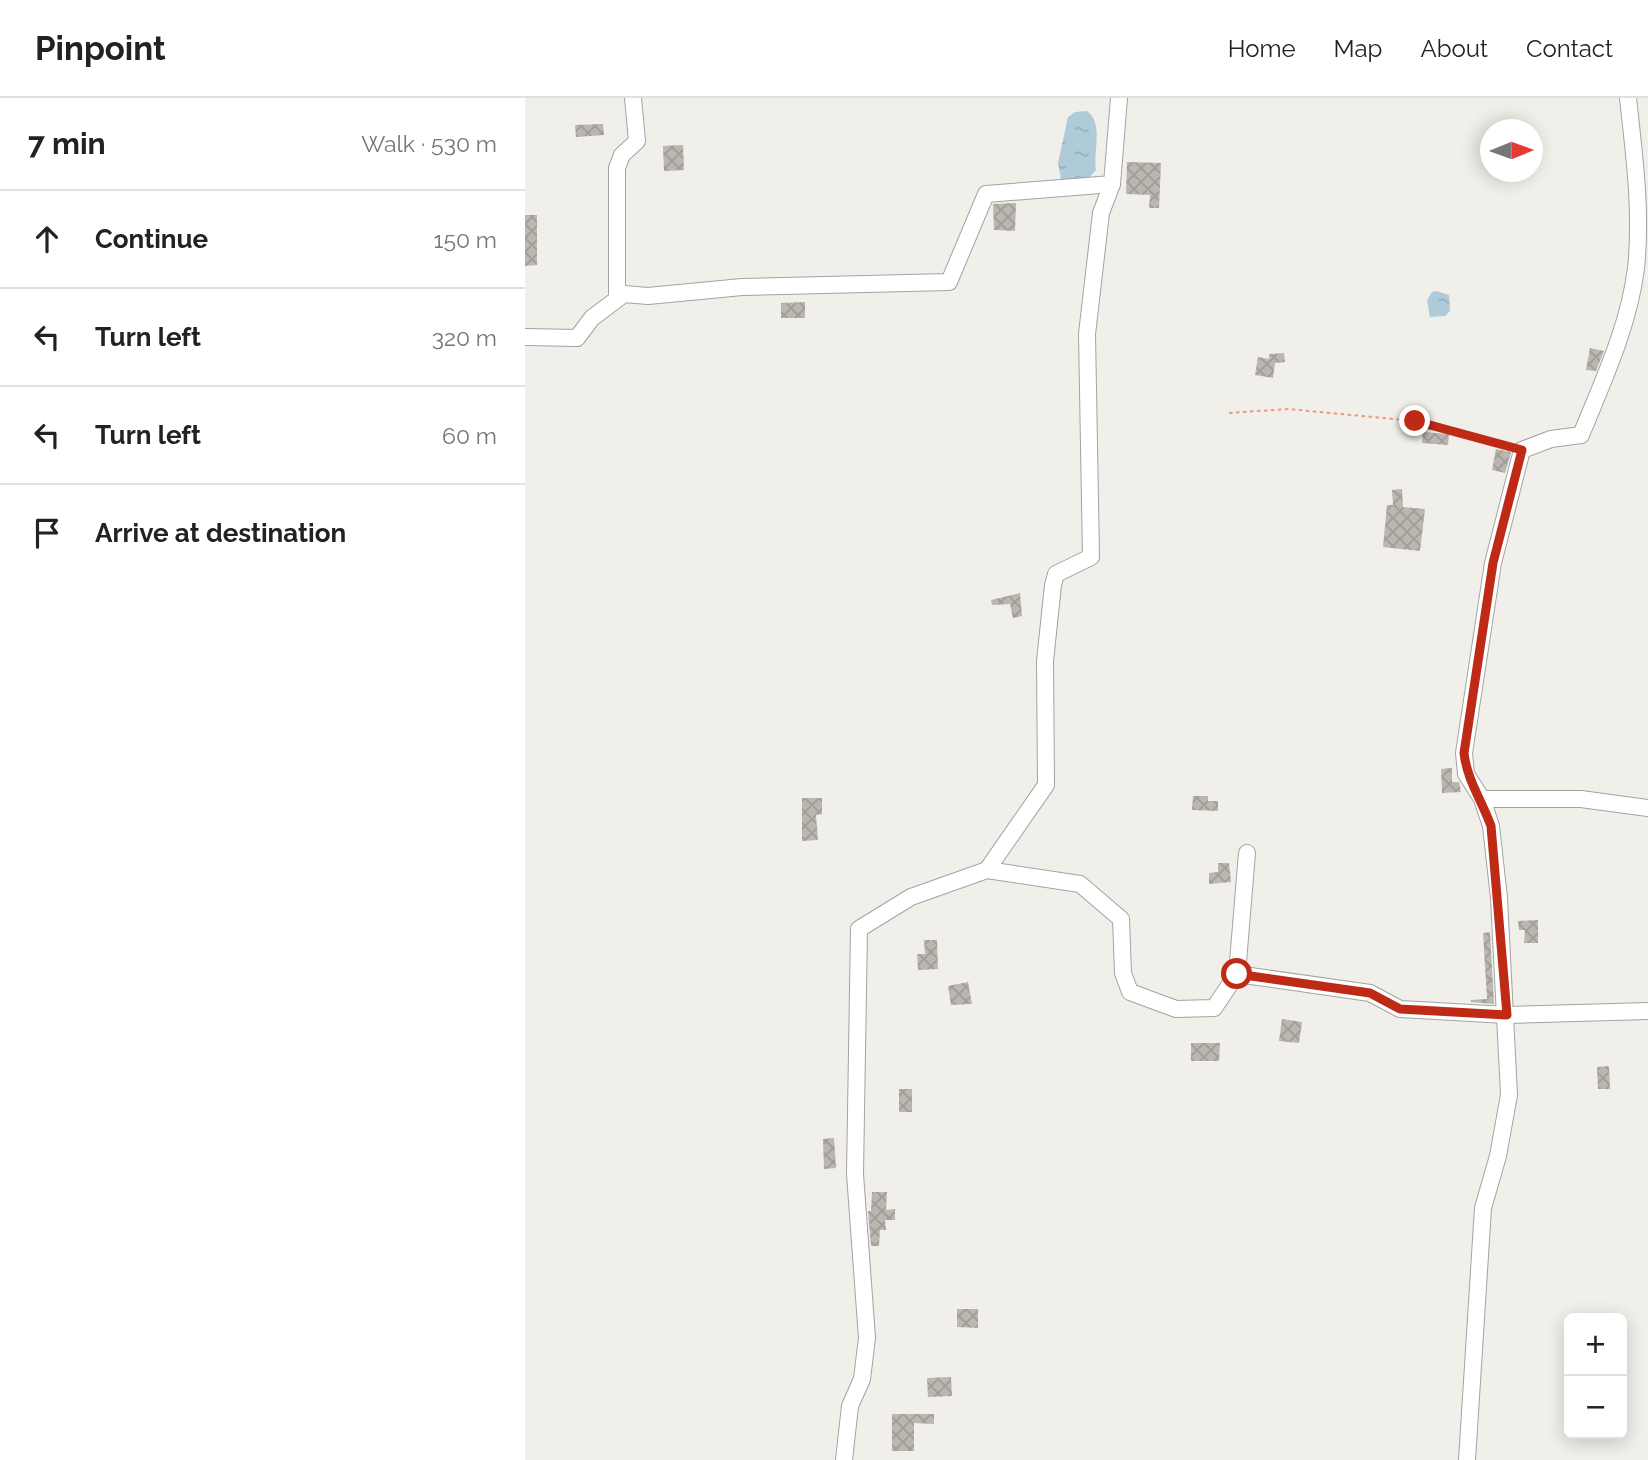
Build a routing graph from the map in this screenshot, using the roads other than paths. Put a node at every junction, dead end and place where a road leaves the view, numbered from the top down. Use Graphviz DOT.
graph roads {
  1 [pos="633,98"];
  2 [pos="1119,98"];
  3 [pos="1628,98"];
  4 [pos="1112,184"];
  5 [pos="617,297"];
  6 [pos="525,337"];
  7 [pos="1482,799"];
  8 [pos="1648,808"];
  9 [pos="1247,853"];
  10 [pos="987,870"];
  11 [pos="1237,974"];
  12 [pos="1648,1012"];
  13 [pos="1507,1015"];
  14 [pos="844,1460"];
  15 [pos="1467,1460"];
  1 -- 5 [label="street"];
  2 -- 4 [label="street"];
  3 -- 7 [label="street"];
  4 -- 5 [label="street"];
  4 -- 10 [label="street"];
  5 -- 6 [label="street"];
  7 -- 8 [label="street"];
  7 -- 13 [label="street"];
  9 -- 11 [label="street"];
  10 -- 11 [label="street"];
  10 -- 14 [label="street"];
  11 -- 13 [label="street"];
  12 -- 13 [label="street"];
  13 -- 15 [label="street"];
}
